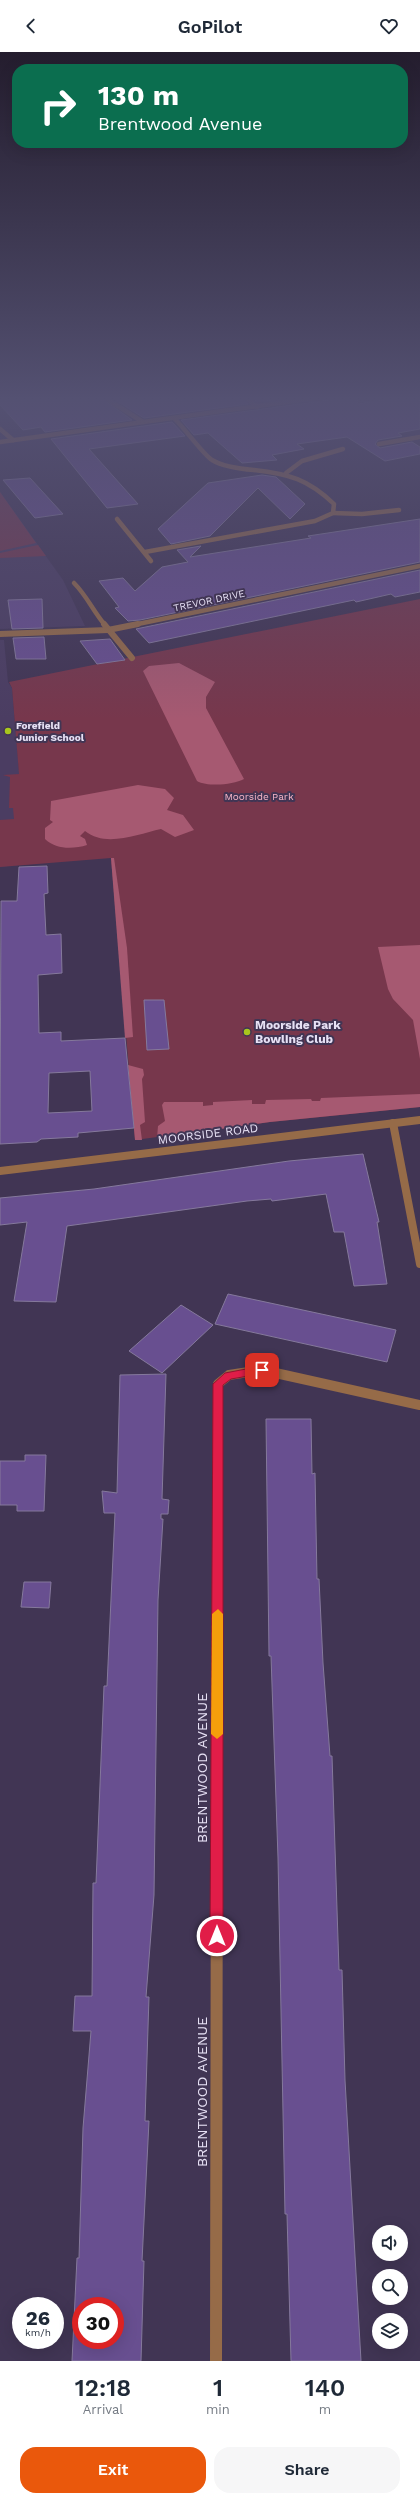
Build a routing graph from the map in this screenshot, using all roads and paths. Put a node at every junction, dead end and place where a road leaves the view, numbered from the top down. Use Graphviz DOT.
graph roads {
  1 [pos="334,504"];
  2 [pos="399,510"];
  3 [pos="333,512"];
  4 [pos="117,519"];
  5 [pos="145,552"];
  6 [pos="151,561"];
  7 [pos="420,566"];
  8 [pos="74,583"];
  9 [pos="108,630"];
  10 [pos="0,634"];
  11 [pos="132,658"];
  12 [pos="420,1120"];
  13 [pos="393,1123"];
  14 [pos="0,1171"];
  15 [pos="420,1264"];
  16 [pos="420,1405"];
  17 [pos="216,2361"];
  1 -- 3 [label="street"];
  2 -- 3 [label="street"];
  3 -- 5 [label="street"];
  4 -- 5 [label="street"];
  5 -- 6 [label="street"];
  7 -- 9 [label="street, TREVOR DRIVE"];
  8 -- 9 [label="street"];
  9 -- 10 [label="street, TREVOR DRIVE"];
  9 -- 11 [label="street"];
  12 -- 13 [label="street, MOORSIDE ROAD"];
  13 -- 14 [label="street, MOORSIDE ROAD"];
  13 -- 15 [label="street"];
  16 -- 17 [label="street, BRENTWOOD AVENUE"];
}
